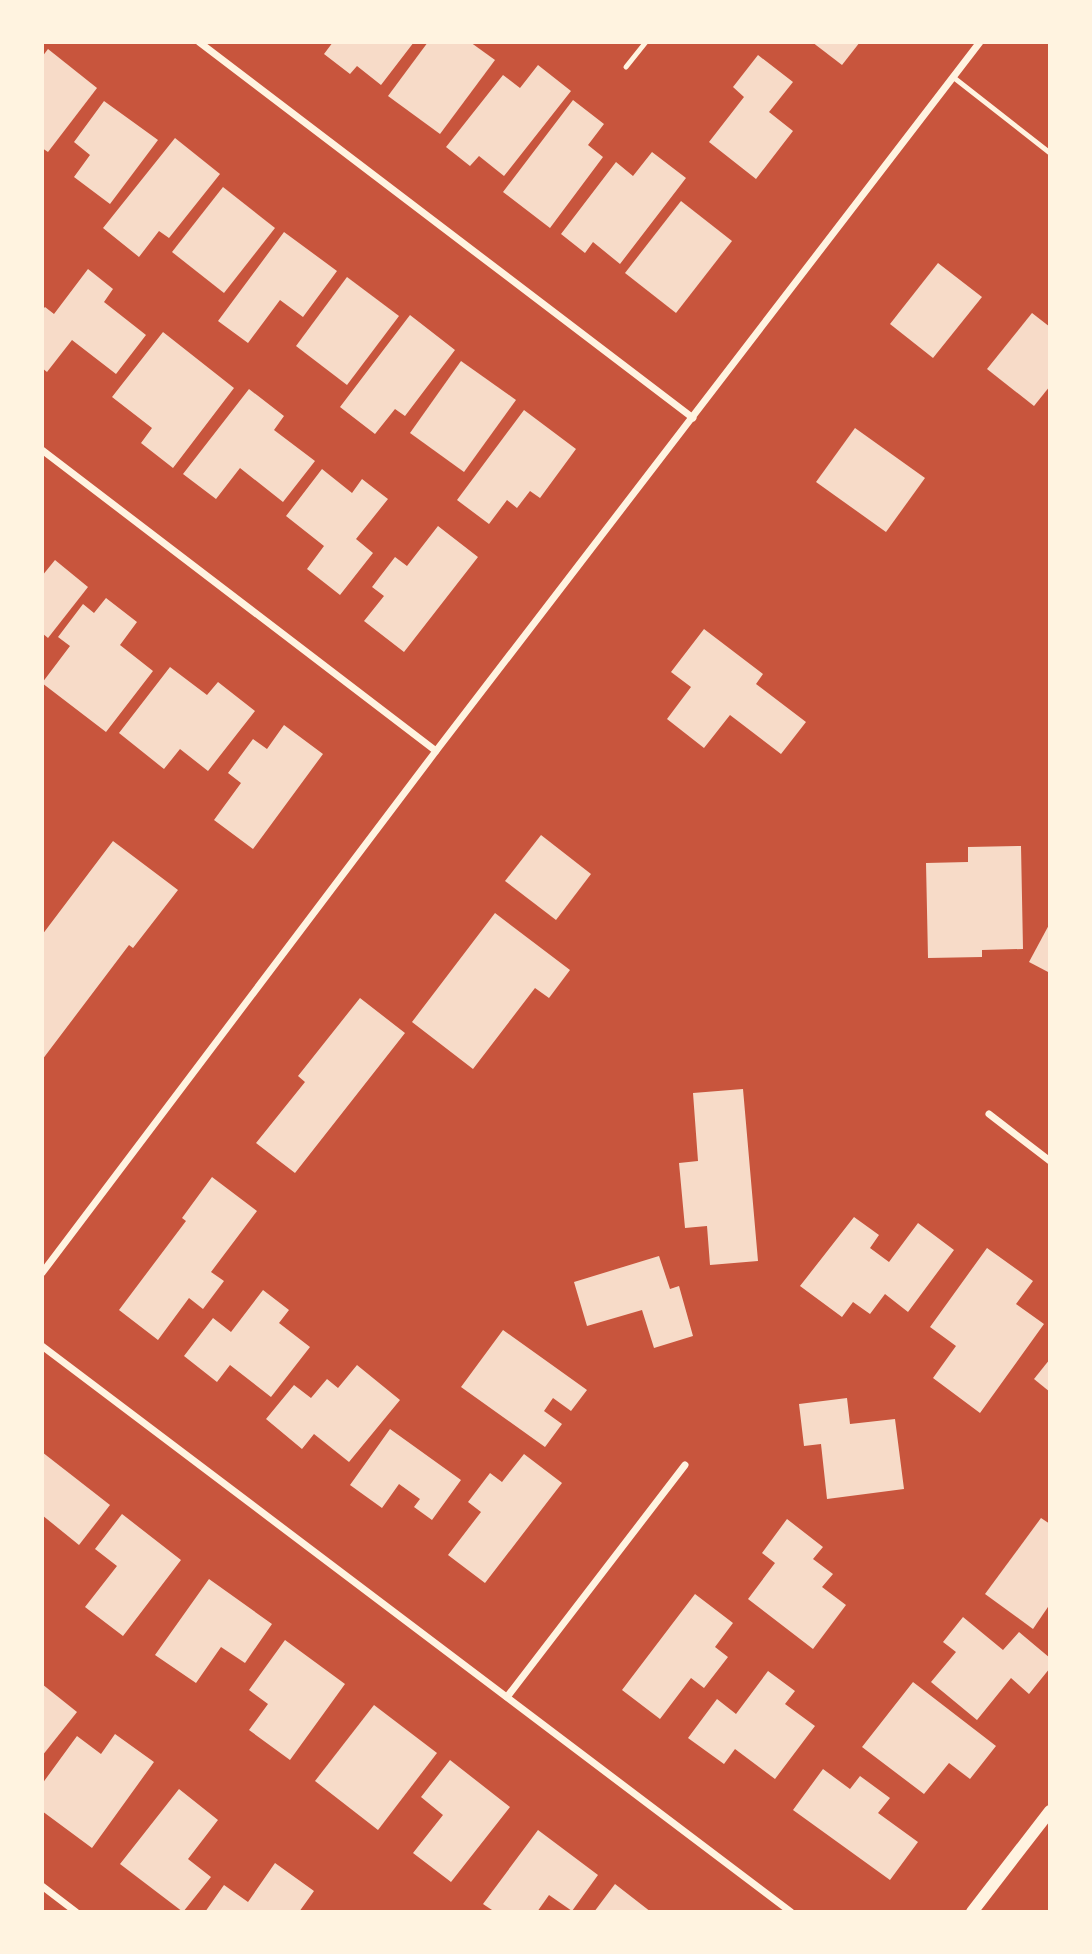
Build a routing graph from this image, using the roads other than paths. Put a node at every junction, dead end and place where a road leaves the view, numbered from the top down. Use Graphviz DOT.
graph roads {
  1 [pos="199,42"];
  2 [pos="646,42"];
  3 [pos="980,42"];
  4 [pos="626,67"];
  5 [pos="953,78"];
  6 [pos="1050,153"];
  7 [pos="693,418"];
  8 [pos="42,450"];
  9 [pos="436,751"];
  10 [pos="989,1114"];
  11 [pos="1050,1161"];
  12 [pos="42,1273"];
  13 [pos="42,1346"];
  14 [pos="685,1465"];
  15 [pos="507,1697"];
  16 [pos="1050,1811"];
  17 [pos="42,1886"];
  18 [pos="76,1912"];
  19 [pos="791,1912"];
  20 [pos="972,1912"];
  1 -- 7 [label="street"];
  2 -- 4 [label="lane"];
  3 -- 5 [label="street"];
  5 -- 6 [label="lane"];
  5 -- 7 [label="street"];
  7 -- 9 [label="street"];
  8 -- 9 [label="street"];
  9 -- 12 [label="street"];
  10 -- 11 [label="street"];
  13 -- 15 [label="street"];
  14 -- 15 [label="street"];
  15 -- 19 [label="street"];
  16 -- 20 [label="street"];
  17 -- 18 [label="street"];
}
